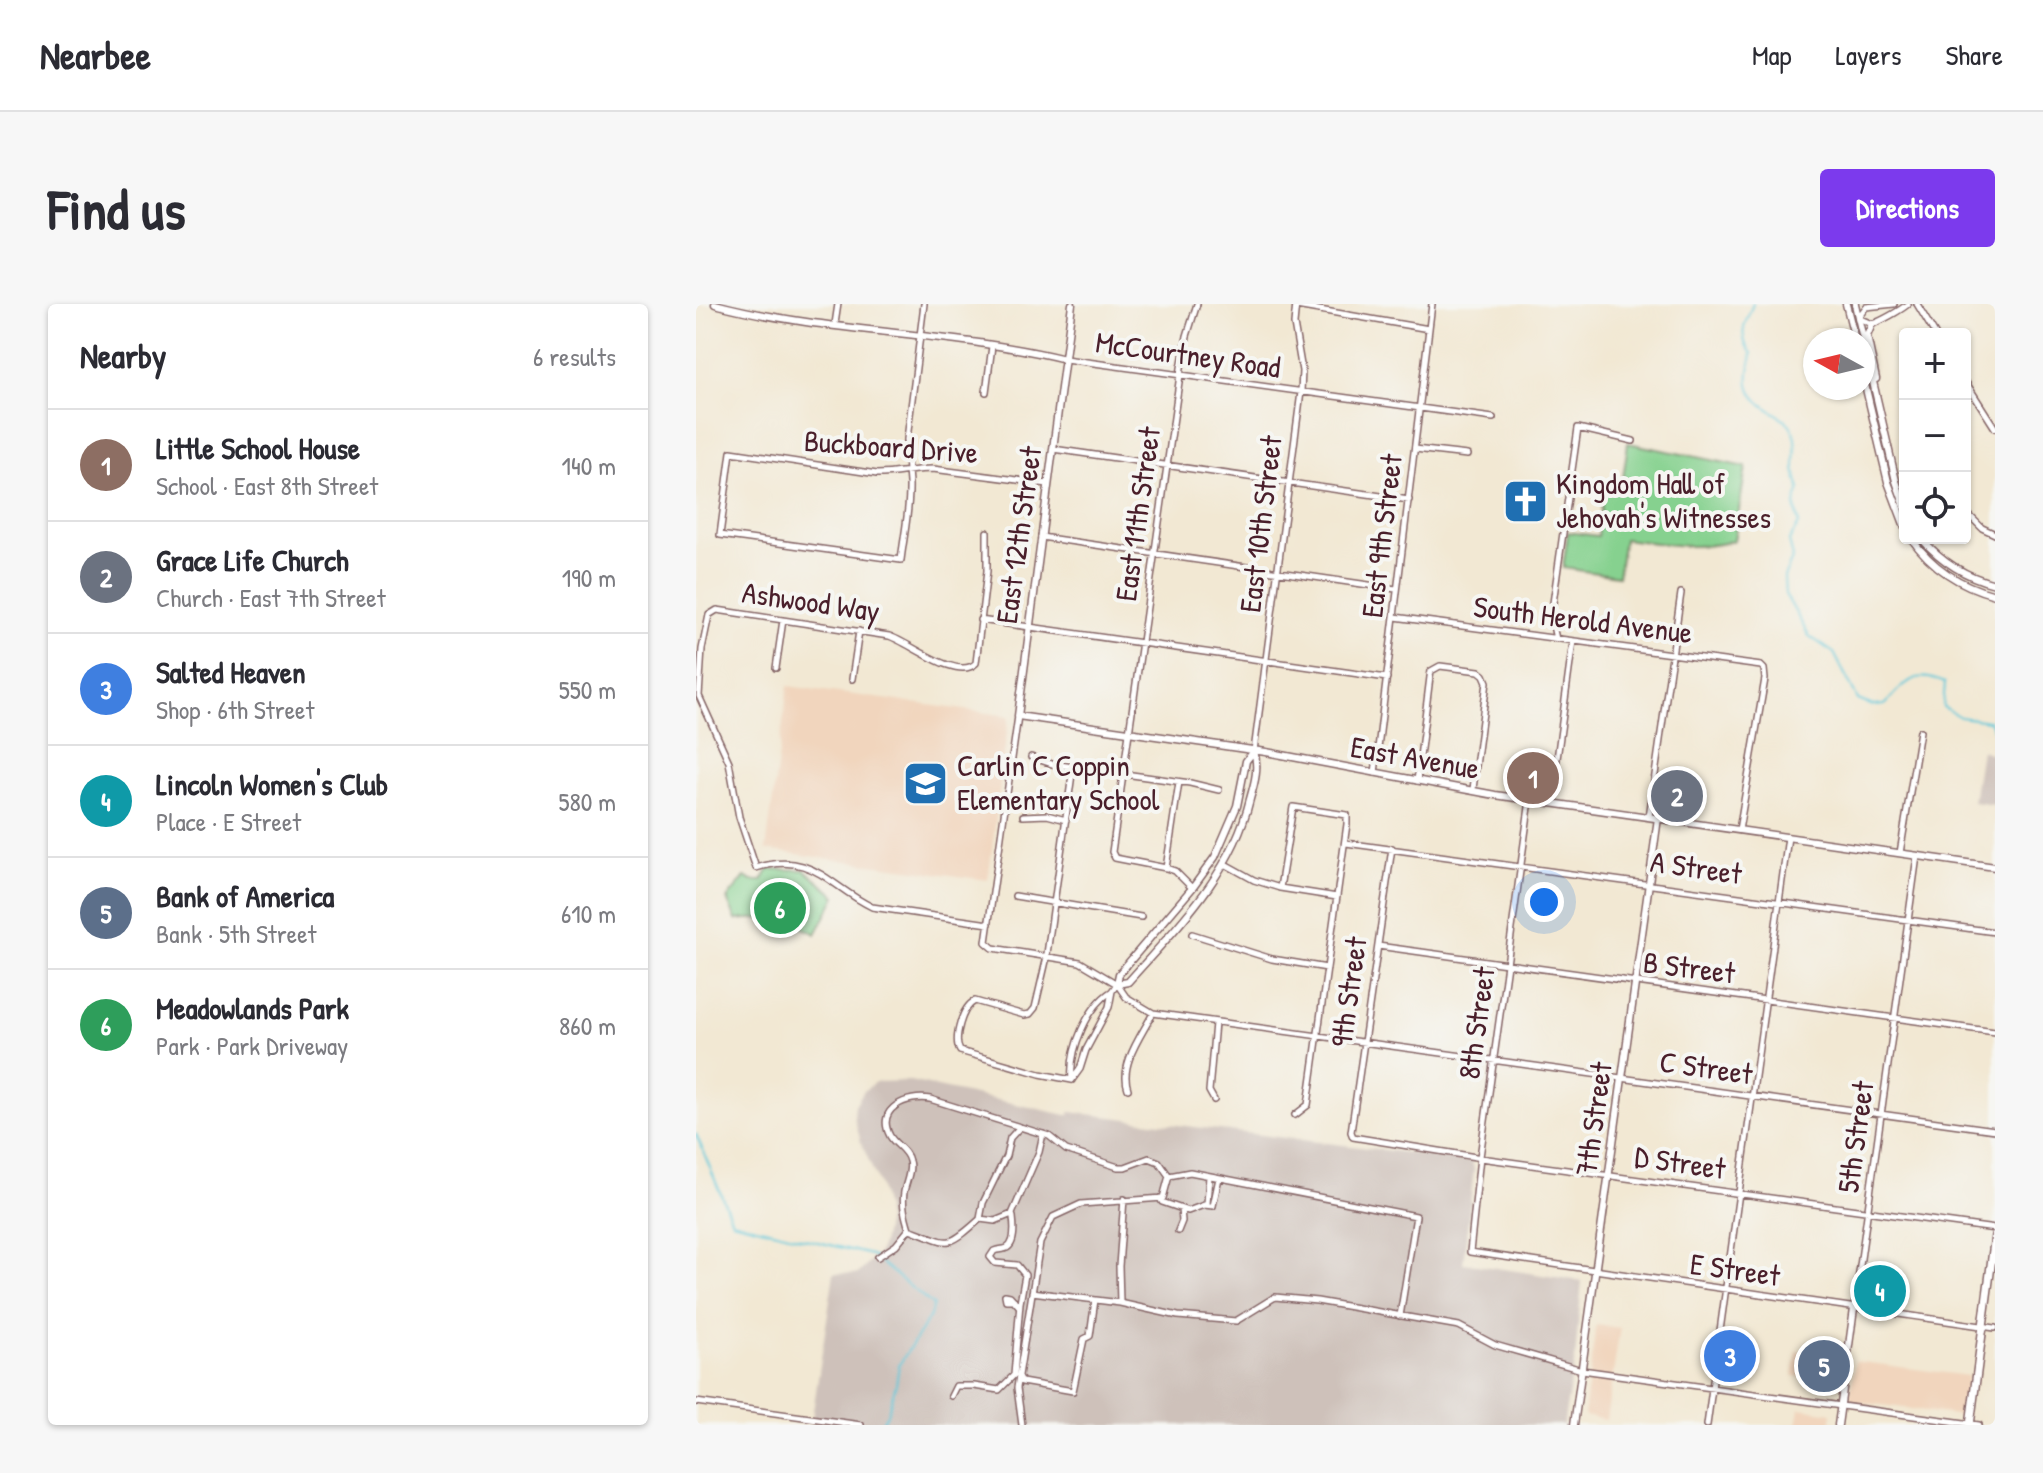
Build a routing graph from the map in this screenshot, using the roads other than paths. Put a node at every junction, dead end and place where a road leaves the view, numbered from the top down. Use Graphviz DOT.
graph roads {
  1 [pos="715,304"];
  2 [pos="838,304"];
  3 [pos="924,304"];
  4 [pos="1072,304"];
  5 [pos="1197,304"];
  6 [pos="1432,304"];
  7 [pos="1846,304"];
  8 [pos="1855,304"];
  9 [pos="1894,304"];
  10 [pos="1908,304"];
  11 [pos="1917,304"];
  12 [pos="1296,305"];
  13 [pos="1885,307"];
  14 [pos="1888,314"];
  15 [pos="1854,319"];
  16 [pos="835,324"];
  17 [pos="1872,324"];
  18 [pos="1854,328"];
  19 [pos="1931,328"];
  20 [pos="1429,329"];
  21 [pos="920,336"];
  22 [pos="992,346"];
  23 [pos="1065,359"];
  24 [pos="1180,376"];
  25 [pos="1971,390"];
  26 [pos="986,392"];
  27 [pos="1301,392"];
  28 [pos="1869,400"];
  29 [pos="1879,406"];
  30 [pos="1419,409"];
  31 [pos="1493,418"];
  32 [pos="1995,428"];
  33 [pos="1633,441"];
  34 [pos="1053,449"];
  35 [pos="1415,449"];
  36 [pos="1467,455"];
  37 [pos="1167,464"];
  38 [pos="907,472"];
  39 [pos="1289,482"];
  40 [pos="1048,484"];
  41 [pos="1899,490"];
  42 [pos="1409,500"];
  43 [pos="1899,511"];
  44 [pos="1971,517"];
  45 [pos="987,532"];
  46 [pos="1995,534"];
  47 [pos="1041,537"];
  48 [pos="1916,544"];
  49 [pos="1926,544"];
  50 [pos="1155,554"];
  51 [pos="1277,572"];
  52 [pos="1995,584"];
  53 [pos="1396,589"];
  54 [pos="1681,593"];
  55 [pos="1995,595"];
  56 [pos="1395,617"];
  57 [pos="783,620"];
  58 [pos="980,620"];
  59 [pos="1029,626"];
  60 [pos="859,631"];
  61 [pos="1556,639"];
  62 [pos="1573,641"];
  63 [pos="1142,642"];
  64 [pos="1672,654"];
  65 [pos="1266,659"];
  66 [pos="776,668"];
  67 [pos="1387,678"];
  68 [pos="852,679"];
  69 [pos="1018,716"];
  70 [pos="1920,731"];
  71 [pos="1130,732"];
  72 [pos="1240,749"];
  73 [pos="1254,751"];
  74 [pos="1266,752"];
  75 [pos="1031,757"];
  76 [pos="1246,761"];
  77 [pos="1258,762"];
  78 [pos="1073,767"];
  79 [pos="1123,774"];
  80 [pos="1375,774"];
  81 [pos="1417,781"];
  82 [pos="1179,782"];
  83 [pos="1473,789"];
  84 [pos="1219,790"];
  85 [pos="1530,800"];
  86 [pos="1551,803"];
  87 [pos="1023,816"];
  88 [pos="1649,817"];
  89 [pos="1658,818"];
  90 [pos="1066,820"];
  91 [pos="1739,830"];
  92 [pos="1788,837"];
  93 [pos="1225,839"];
  94 [pos="1346,843"];
  95 [pos="1392,848"];
  96 [pos="1900,853"];
  97 [pos="1917,856"];
  98 [pos="1225,864"];
  99 [pos="1521,866"];
  100 [pos="1995,867"];
  101 [pos="1166,868"];
  102 [pos="1649,884"];
  103 [pos="1192,888"];
  104 [pos="1280,888"];
  105 [pos="1015,896"];
  106 [pos="1337,897"];
  107 [pos="1779,902"];
  108 [pos="1054,903"];
  109 [pos="1141,917"];
  110 [pos="1908,920"];
  111 [pos="989,924"];
  112 [pos="1995,932"];
  113 [pos="1192,934"];
  114 [pos="1378,946"];
  115 [pos="1047,955"];
  116 [pos="1507,965"];
  117 [pos="1327,968"];
  118 [pos="1636,982"];
  119 [pos="1114,988"];
  120 [pos="1765,1000"];
  121 [pos="1153,1013"];
  122 [pos="1895,1018"];
  123 [pos="1215,1023"];
  124 [pos="1995,1032"];
  125 [pos="1316,1037"];
  126 [pos="1364,1043"];
  127 [pos="1493,1061"];
  128 [pos="1622,1079"];
  129 [pos="1072,1080"];
  130 [pos="1128,1089"];
  131 [pos="1752,1096"];
  132 [pos="1214,1100"];
  133 [pos="1881,1114"];
  134 [pos="1295,1115"];
  135 [pos="1020,1127"];
  136 [pos="1995,1130"];
  137 [pos="1043,1134"];
  138 [pos="1358,1139"];
  139 [pos="1480,1157"];
  140 [pos="1169,1176"];
  141 [pos="1209,1176"];
  142 [pos="1609,1176"];
  143 [pos="1219,1178"];
  144 [pos="1738,1194"];
  145 [pos="1160,1198"];
  146 [pos="1124,1199"];
  147 [pos="1207,1204"];
  148 [pos="1181,1208"];
  149 [pos="1868,1212"];
  150 [pos="1012,1214"];
  151 [pos="980,1219"];
  152 [pos="909,1229"];
  153 [pos="1178,1231"];
  154 [pos="1995,1232"];
  155 [pos="1470,1252"];
  156 [pos="878,1257"];
  157 [pos="1595,1272"];
  158 [pos="1725,1291"];
  159 [pos="1032,1292"];
  160 [pos="1014,1300"];
  161 [pos="1095,1300"];
  162 [pos="1120,1303"];
  163 [pos="1020,1307"];
  164 [pos="1854,1309"];
  165 [pos="1400,1316"];
  166 [pos="1983,1327"];
  167 [pos="1995,1328"];
  168 [pos="1582,1370"];
  169 [pos="1016,1376"];
  170 [pos="1711,1387"];
  171 [pos="951,1396"];
  172 [pos="696,1402"];
  173 [pos="1841,1406"];
  174 [pos="861,1425"];
  175 [pos="1022,1425"];
  176 [pos="1574,1425"];
  177 [pos="1707,1425"];
  178 [pos="1838,1425"];
  179 [pos="1973,1425"];
  1 -- 16 [label="street, McCourtney Road"];
  2 -- 16 [label="street"];
  3 -- 21 [label="street"];
  4 -- 23 [label="street, East 12th Street"];
  5 -- 24 [label="street, East 11th Street"];
  6 -- 20 [label="street, East 9th Street"];
  7 -- 15 [label="street"];
  8 -- 15 [label="street"];
  9 -- 13 [label="street"];
  10 -- 14 [label="street"];
  11 -- 19 [label="street"];
  12 -- 20 [label="street"];
  12 -- 27 [label="street, East 10th Street"];
  13 -- 14 [label="street"];
  13 -- 15 [label="street"];
  14 -- 17 [label="street"];
  15 -- 17 [label="street"];
  15 -- 18 [label="street"];
  15 -- 29 [label="street"];
  16 -- 21 [label="street, McCourtney Road"];
  17 -- 29 [label="street"];
  20 -- 30 [label="street, East 9th Street"];
  21 -- 22 [label="street, McCourtney Road"];
  21 -- 38 [label="street"];
  22 -- 23 [label="street, McCourtney Road"];
  22 -- 26 [label="street"];
  23 -- 24 [label="street, McCourtney Road"];
  23 -- 34 [label="street, East 12th Street"];
  24 -- 27 [label="street, McCourtney Road"];
  24 -- 37 [label="street, East 11th Street"];
  25 -- 32 [label="street"];
  27 -- 30 [label="street, McCourtney Road"];
  27 -- 39 [label="street, East 10th Street"];
  28 -- 43 [label="street"];
  29 -- 41 [label="street"];
  30 -- 31 [label="street, McCourtney Road"];
  30 -- 35 [label="street, East 9th Street"];
  33 -- 61 [label="street"];
  34 -- 37 [label="street"];
  34 -- 40 [label="street, East 12th Street"];
  35 -- 36 [label="street"];
  35 -- 42 [label="street, East 9th Street"];
  37 -- 39 [label="street"];
  37 -- 50 [label="street, East 11th Street"];
  38 -- 38 [label="street, Buckboard Drive"];
  38 -- 40 [label="street, Buckboard Drive"];
  39 -- 42 [label="street"];
  39 -- 51 [label="street, East 10th Street"];
  40 -- 47 [label="street, East 12th Street"];
  42 -- 53 [label="street, East 9th Street"];
  44 -- 46 [label="street"];
  45 -- 58 [label="street"];
  47 -- 50 [label="street"];
  47 -- 59 [label="street, East 12th Street"];
  48 -- 55 [label="street"];
  49 -- 52 [label="street"];
  50 -- 51 [label="street"];
  50 -- 63 [label="street, East 11th Street"];
  51 -- 53 [label="street"];
  51 -- 65 [label="street, East 10th Street"];
  53 -- 56 [label="street, East 9th Street"];
  54 -- 64 [label="street"];
  56 -- 61 [label="street, South Herold Avenue"];
  56 -- 67 [label="street, East 9th Street"];
  57 -- 60 [label="street, Ashwood Way"];
  57 -- 66 [label="street"];
  57 -- 111 [label="street, Ashwood Way"];
  58 -- 59 [label="street"];
  58 -- 60 [label="street, Ashwood Way"];
  59 -- 63 [label="street"];
  59 -- 69 [label="street, East 12th Street"];
  60 -- 68 [label="street"];
  61 -- 62 [label="street, South Herold Avenue"];
  62 -- 64 [label="street, South Herold Avenue"];
  62 -- 86 [label="street"];
  63 -- 65 [label="street"];
  63 -- 71 [label="street, East 11th Street"];
  64 -- 88 [label="street"];
  64 -- 91 [label="street, South Herold Avenue"];
  65 -- 67 [label="street"];
  65 -- 73 [label="street, East 10th Street"];
  67 -- 80 [label="street, East 9th Street"];
  69 -- 71 [label="street, East Avenue"];
  69 -- 111 [label="street"];
  70 -- 96 [label="street"];
  71 -- 72 [label="street, East Avenue"];
  71 -- 79 [label="street, East 11th Street"];
  72 -- 73 [label="street, East Avenue"];
  72 -- 76 [label="street"];
  73 -- 74 [label="street, East Avenue"];
  73 -- 76 [label="street"];
  73 -- 77 [label="street"];
  74 -- 77 [label="street"];
  74 -- 80 [label="street, East Avenue"];
  75 -- 78 [label="street"];
  76 -- 93 [label="street"];
  77 -- 98 [label="street"];
  78 -- 79 [label="street"];
  78 -- 90 [label="street"];
  79 -- 82 [label="street"];
  79 -- 101 [label="street, East 11th Street"];
  80 -- 81 [label="street, East Avenue"];
  81 -- 83 [label="street, East Avenue"];
  81 -- 83 [label="street"];
  82 -- 84 [label="street"];
  82 -- 101 [label="street"];
  83 -- 85 [label="street, East Avenue"];
  85 -- 86 [label="street, East Avenue"];
  85 -- 99 [label="street, 8th Street"];
  86 -- 88 [label="street, East Avenue"];
  87 -- 90 [label="street"];
  88 -- 89 [label="street, East Avenue"];
  89 -- 91 [label="street, East Avenue"];
  89 -- 102 [label="street, 7th Street"];
  90 -- 108 [label="street"];
  91 -- 92 [label="street, East Avenue"];
  92 -- 96 [label="street, East Avenue"];
  92 -- 107 [label="street"];
  93 -- 98 [label="street"];
  93 -- 103 [label="street"];
  94 -- 95 [label="street, A Street"];
  94 -- 104 [label="street"];
  94 -- 106 [label="street"];
  95 -- 99 [label="street, A Street"];
  95 -- 114 [label="street, 9th Street"];
  96 -- 97 [label="street, East Avenue"];
  97 -- 100 [label="street, East Avenue"];
  97 -- 110 [label="street, 5th Street"];
  98 -- 104 [label="street"];
  98 -- 119 [label="street"];
  99 -- 102 [label="street, A Street"];
  99 -- 116 [label="street, 8th Street"];
  101 -- 103 [label="street"];
  102 -- 107 [label="street, A Street"];
  102 -- 118 [label="street, 7th Street"];
  103 -- 119 [label="street"];
  104 -- 106 [label="street"];
  105 -- 108 [label="street"];
  106 -- 117 [label="street"];
  107 -- 110 [label="street, A Street"];
  107 -- 120 [label="street"];
  108 -- 109 [label="street"];
  108 -- 115 [label="street"];
  110 -- 112 [label="street, A Street"];
  110 -- 122 [label="street, 5th Street"];
  111 -- 115 [label="street"];
  113 -- 117 [label="street"];
  114 -- 116 [label="street, B Street"];
  114 -- 126 [label="street, 9th Street"];
  115 -- 119 [label="street"];
  115 -- 129 [label="street"];
  116 -- 118 [label="street, B Street"];
  116 -- 127 [label="street, 8th Street"];
  117 -- 125 [label="street"];
  118 -- 120 [label="street, B Street"];
  118 -- 128 [label="street, 7th Street"];
  119 -- 121 [label="street"];
  119 -- 129 [label="street"];
  119 -- 129 [label="street"];
  120 -- 122 [label="street, B Street"];
  120 -- 131 [label="street"];
  121 -- 123 [label="street, C Street"];
  121 -- 130 [label="street"];
  122 -- 124 [label="street, B Street"];
  122 -- 133 [label="street, 5th Street"];
  123 -- 125 [label="street, C Street"];
  123 -- 132 [label="street"];
  125 -- 126 [label="street, C Street"];
  125 -- 134 [label="street"];
  126 -- 127 [label="street, C Street"];
  126 -- 138 [label="street, 9th Street"];
  127 -- 128 [label="street, C Street"];
  127 -- 139 [label="street, 8th Street"];
  128 -- 131 [label="street, C Street"];
  128 -- 142 [label="street, 7th Street"];
  131 -- 133 [label="street, C Street"];
  131 -- 144 [label="street"];
  133 -- 136 [label="street, C Street"];
  133 -- 149 [label="street, 5th Street"];
  135 -- 137 [label="street"];
  135 -- 151 [label="street"];
  135 -- 152 [label="street"];
  137 -- 140 [label="street"];
  137 -- 150 [label="street"];
  138 -- 139 [label="street, D Street"];
  139 -- 142 [label="street, D Street"];
  139 -- 155 [label="street, 8th Street"];
  140 -- 141 [label="street"];
  140 -- 145 [label="street"];
  141 -- 143 [label="street"];
  141 -- 147 [label="street"];
  142 -- 144 [label="street, D Street"];
  142 -- 157 [label="street, 7th Street"];
  143 -- 147 [label="street"];
  143 -- 165 [label="street"];
  144 -- 149 [label="street, D Street"];
  144 -- 158 [label="street"];
  145 -- 146 [label="street"];
  145 -- 148 [label="street"];
  146 -- 159 [label="street"];
  146 -- 162 [label="street"];
  147 -- 148 [label="street"];
  148 -- 153 [label="street"];
  149 -- 154 [label="street, D Street"];
  149 -- 164 [label="street, 5th Street"];
  150 -- 151 [label="street"];
  150 -- 163 [label="street"];
  151 -- 152 [label="street"];
  152 -- 156 [label="street"];
  154 -- 166 [label="main road"];
  155 -- 157 [label="street, E Street"];
  157 -- 158 [label="street, E Street"];
  157 -- 168 [label="street, 7th Street"];
  158 -- 164 [label="street, E Street"];
  158 -- 170 [label="street"];
  159 -- 161 [label="street"];
  159 -- 169 [label="street"];
  160 -- 163 [label="street"];
  161 -- 162 [label="street"];
  161 -- 169 [label="street"];
  162 -- 165 [label="street"];
  163 -- 169 [label="street"];
  164 -- 166 [label="street, E Street"];
  164 -- 173 [label="street, 5th Street"];
  165 -- 168 [label="street"];
  166 -- 167 [label="street, E Street"];
  166 -- 179 [label="main road"];
  168 -- 170 [label="street"];
  168 -- 176 [label="street, 7th Street"];
  169 -- 171 [label="street"];
  169 -- 175 [label="street"];
  170 -- 173 [label="street"];
  170 -- 177 [label="street"];
  172 -- 174 [label="street"];
  173 -- 178 [label="street, 5th Street"];
  173 -- 179 [label="street"];
}
